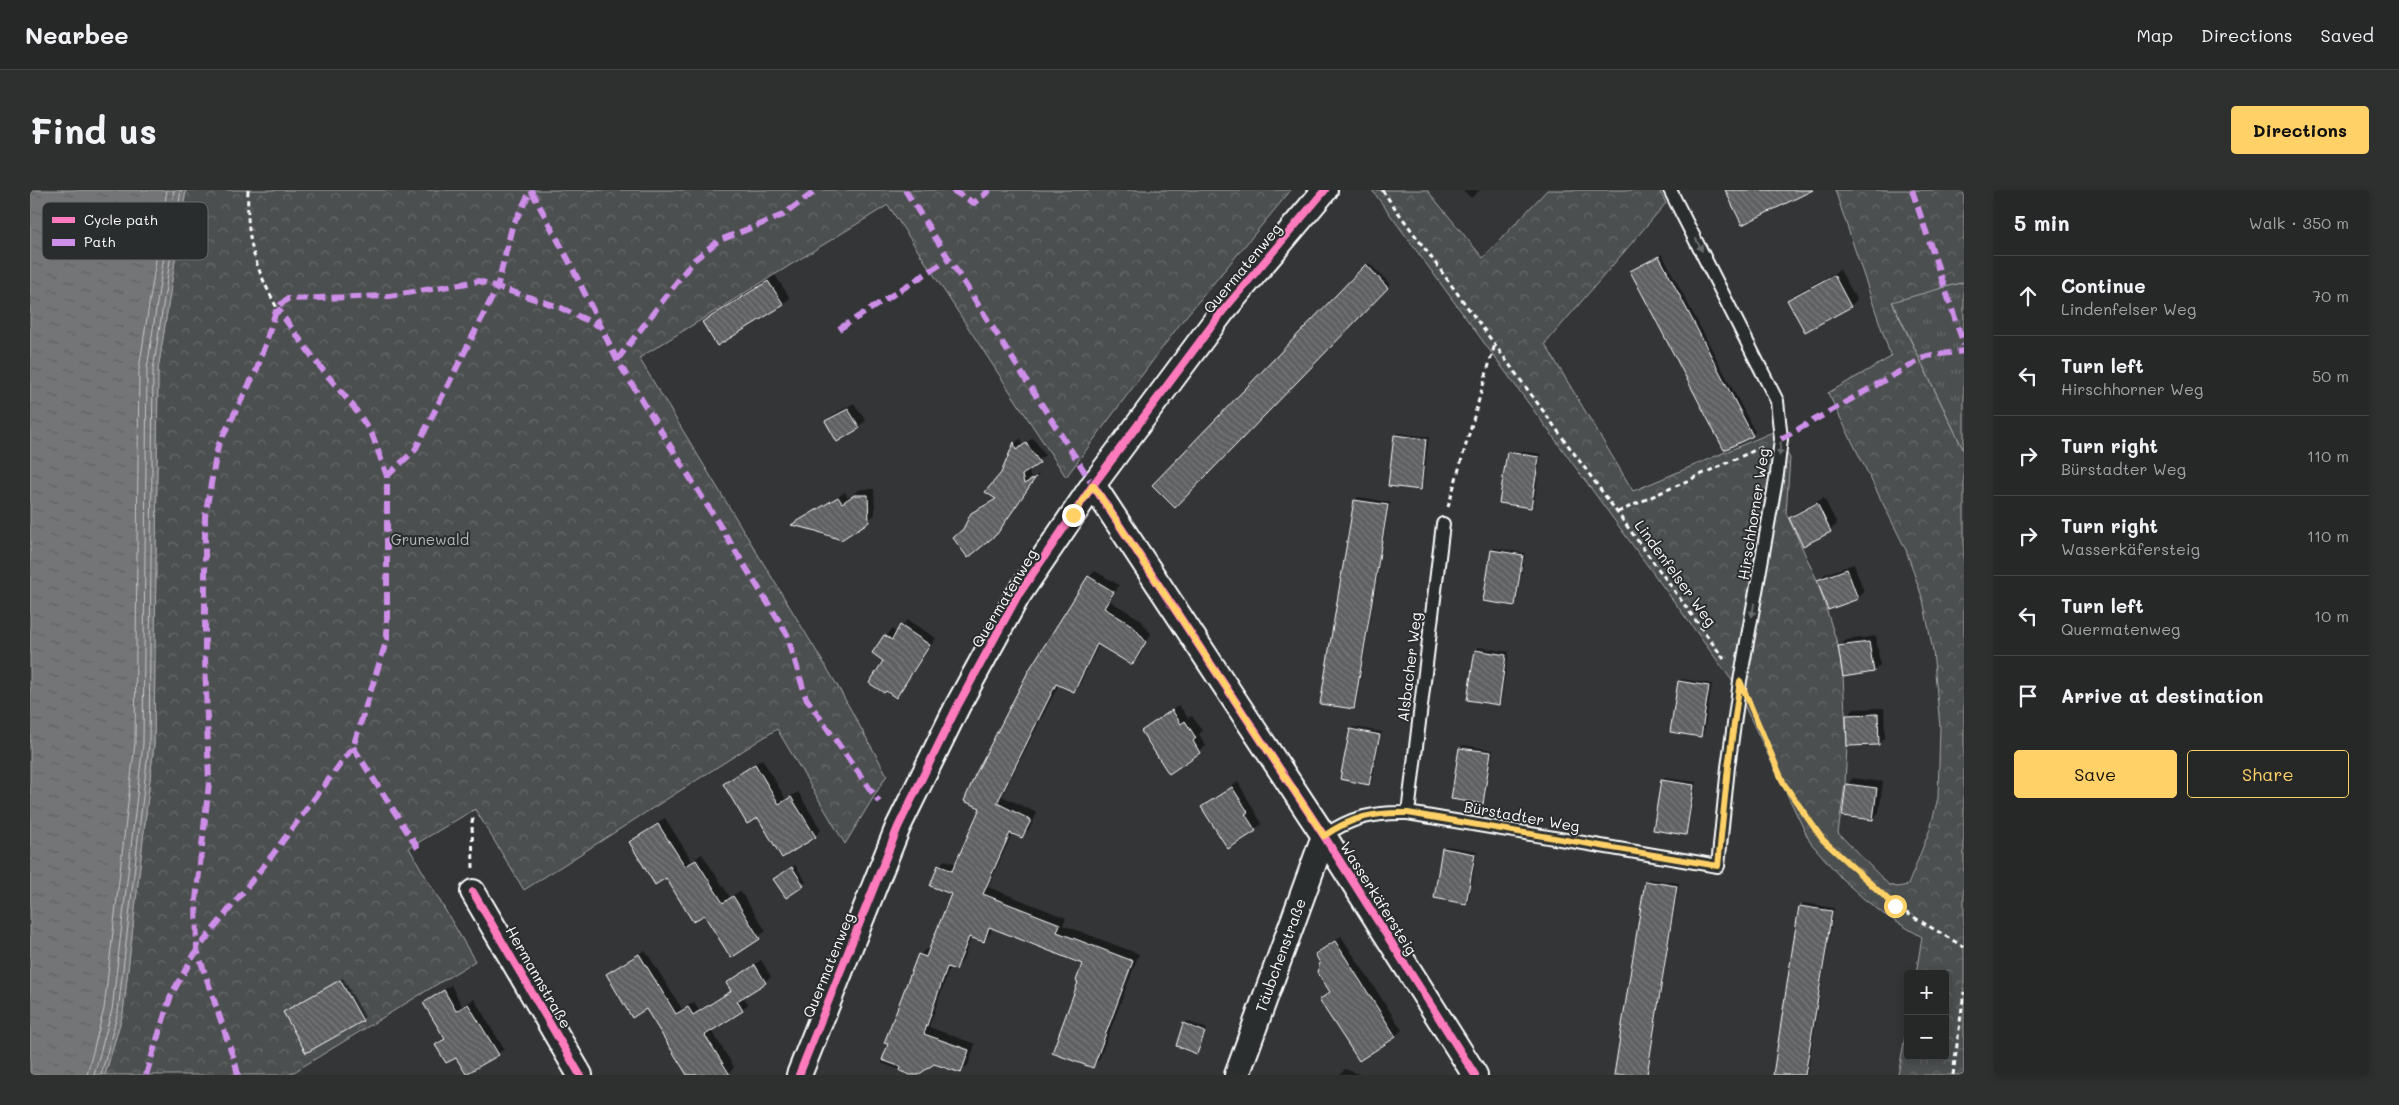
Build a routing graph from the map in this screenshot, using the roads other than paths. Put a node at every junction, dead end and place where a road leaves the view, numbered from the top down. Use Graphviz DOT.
graph roads {
  1 [pos="1325,190"];
  2 [pos="1670,190"];
  3 [pos="1093,485"];
  4 [pos="1443,524"];
  5 [pos="1408,813"];
  6 [pos="1324,836"];
  7 [pos="1718,866"];
  8 [pos="474,892"];
  9 [pos="580,1075"];
  10 [pos="799,1075"];
  11 [pos="1237,1075"];
  12 [pos="1475,1075"];
  1 -- 3 [label="street, Quermatenweg"];
  2 -- 7 [label="lane, Hirschhorner Weg, one-way"];
  3 -- 6 [label="street, Wasserkäfersteig"];
  3 -- 10 [label="street, Quermatenweg"];
  4 -- 5 [label="lane, Alsbacher Weg"];
  5 -- 6 [label="lane, Bürstadter Weg"];
  5 -- 7 [label="lane, Bürstadter Weg"];
  6 -- 11 [label="street, Täubchenstraße"];
  6 -- 12 [label="street, Wasserkäfersteig"];
  8 -- 9 [label="street, Hermannstraße"];
}
